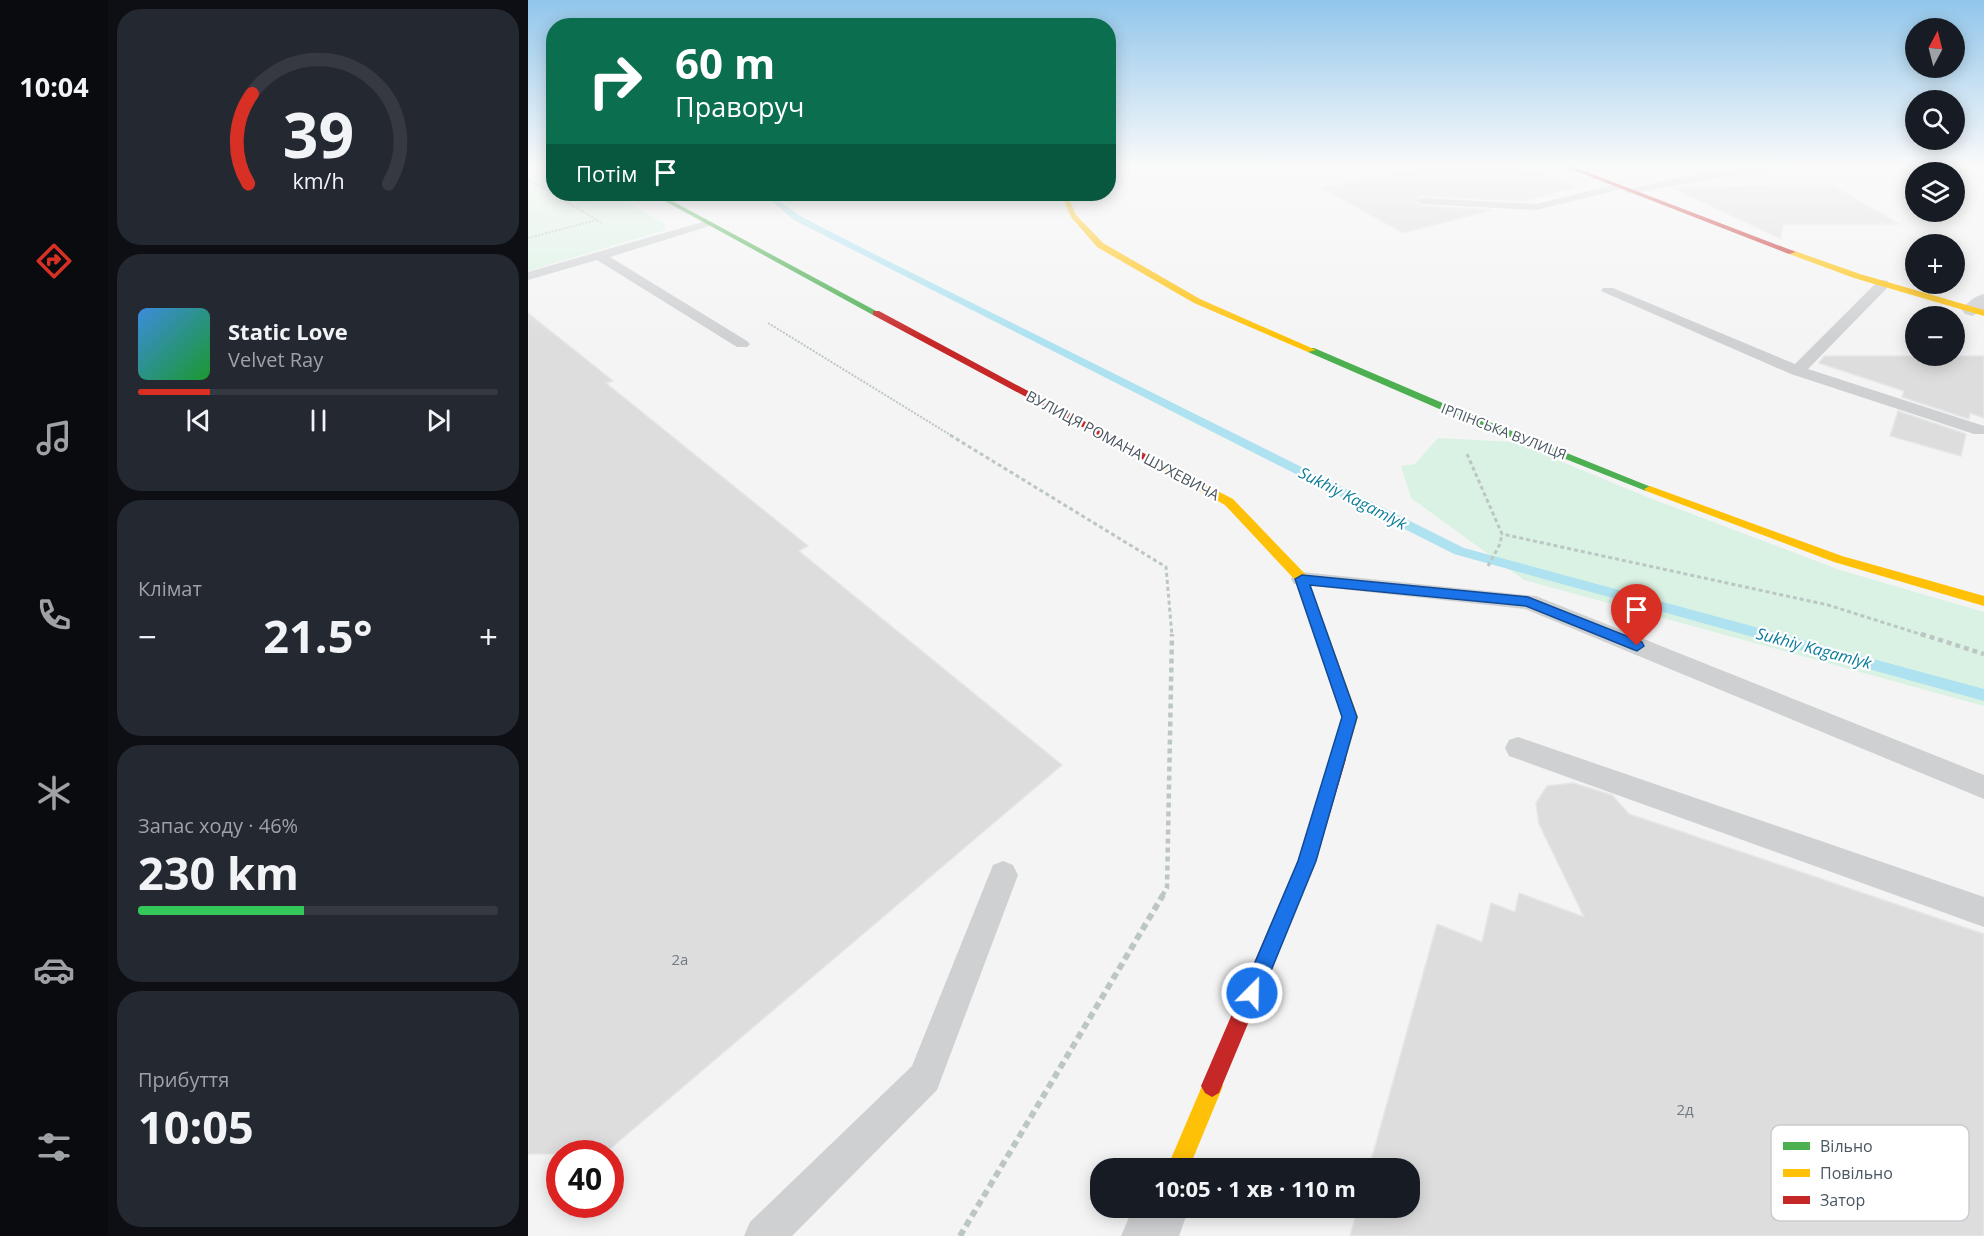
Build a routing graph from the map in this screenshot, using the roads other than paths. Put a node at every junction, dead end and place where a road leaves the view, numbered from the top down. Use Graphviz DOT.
graph roads {
  1 [pos="711,224"];
  2 [pos="1080,224"];
  3 [pos="1719,224"];
  4 [pos="599,256"];
  5 [pos="528,276"];
  6 [pos="1883,284"];
  7 [pos="1608,291"];
  8 [pos="1980,308"];
  9 [pos="742,344"];
  10 [pos="1797,371"];
  11 [pos="1980,429"];
  12 [pos="1302,579"];
  13 [pos="1984,602"];
  14 [pos="1518,747"];
  15 [pos="1984,787"];
  16 [pos="1003,875"];
  17 [pos="1984,912"];
  18 [pos="1182,1158"];
  19 [pos="1157,1218"];
  20 [pos="764,1236"];
  21 [pos="1149,1236"];
  1 -- 4 [label="lane"];
  1 -- 12 [label="street, ВУЛИЦЯ РОМАНА ШУХЕВИЧА"];
  2 -- 13 [label="street, ІРПІНСЬКА ВУЛИЦЯ"];
  3 -- 6 [label="street"];
  4 -- 5 [label="lane"];
  4 -- 9 [label="lane"];
  6 -- 8 [label="street"];
  6 -- 10 [label="lane"];
  7 -- 10 [label="lane"];
  10 -- 11 [label="lane"];
  12 -- 15 [label="lane"];
  12 -- 18 [label="street, ВУЛИЦЯ РОМАНА ШУХЕВИЧА"];
  14 -- 17 [label="lane"];
  16 -- 20 [label="lane"];
  19 -- 21 [label="street"];
}
